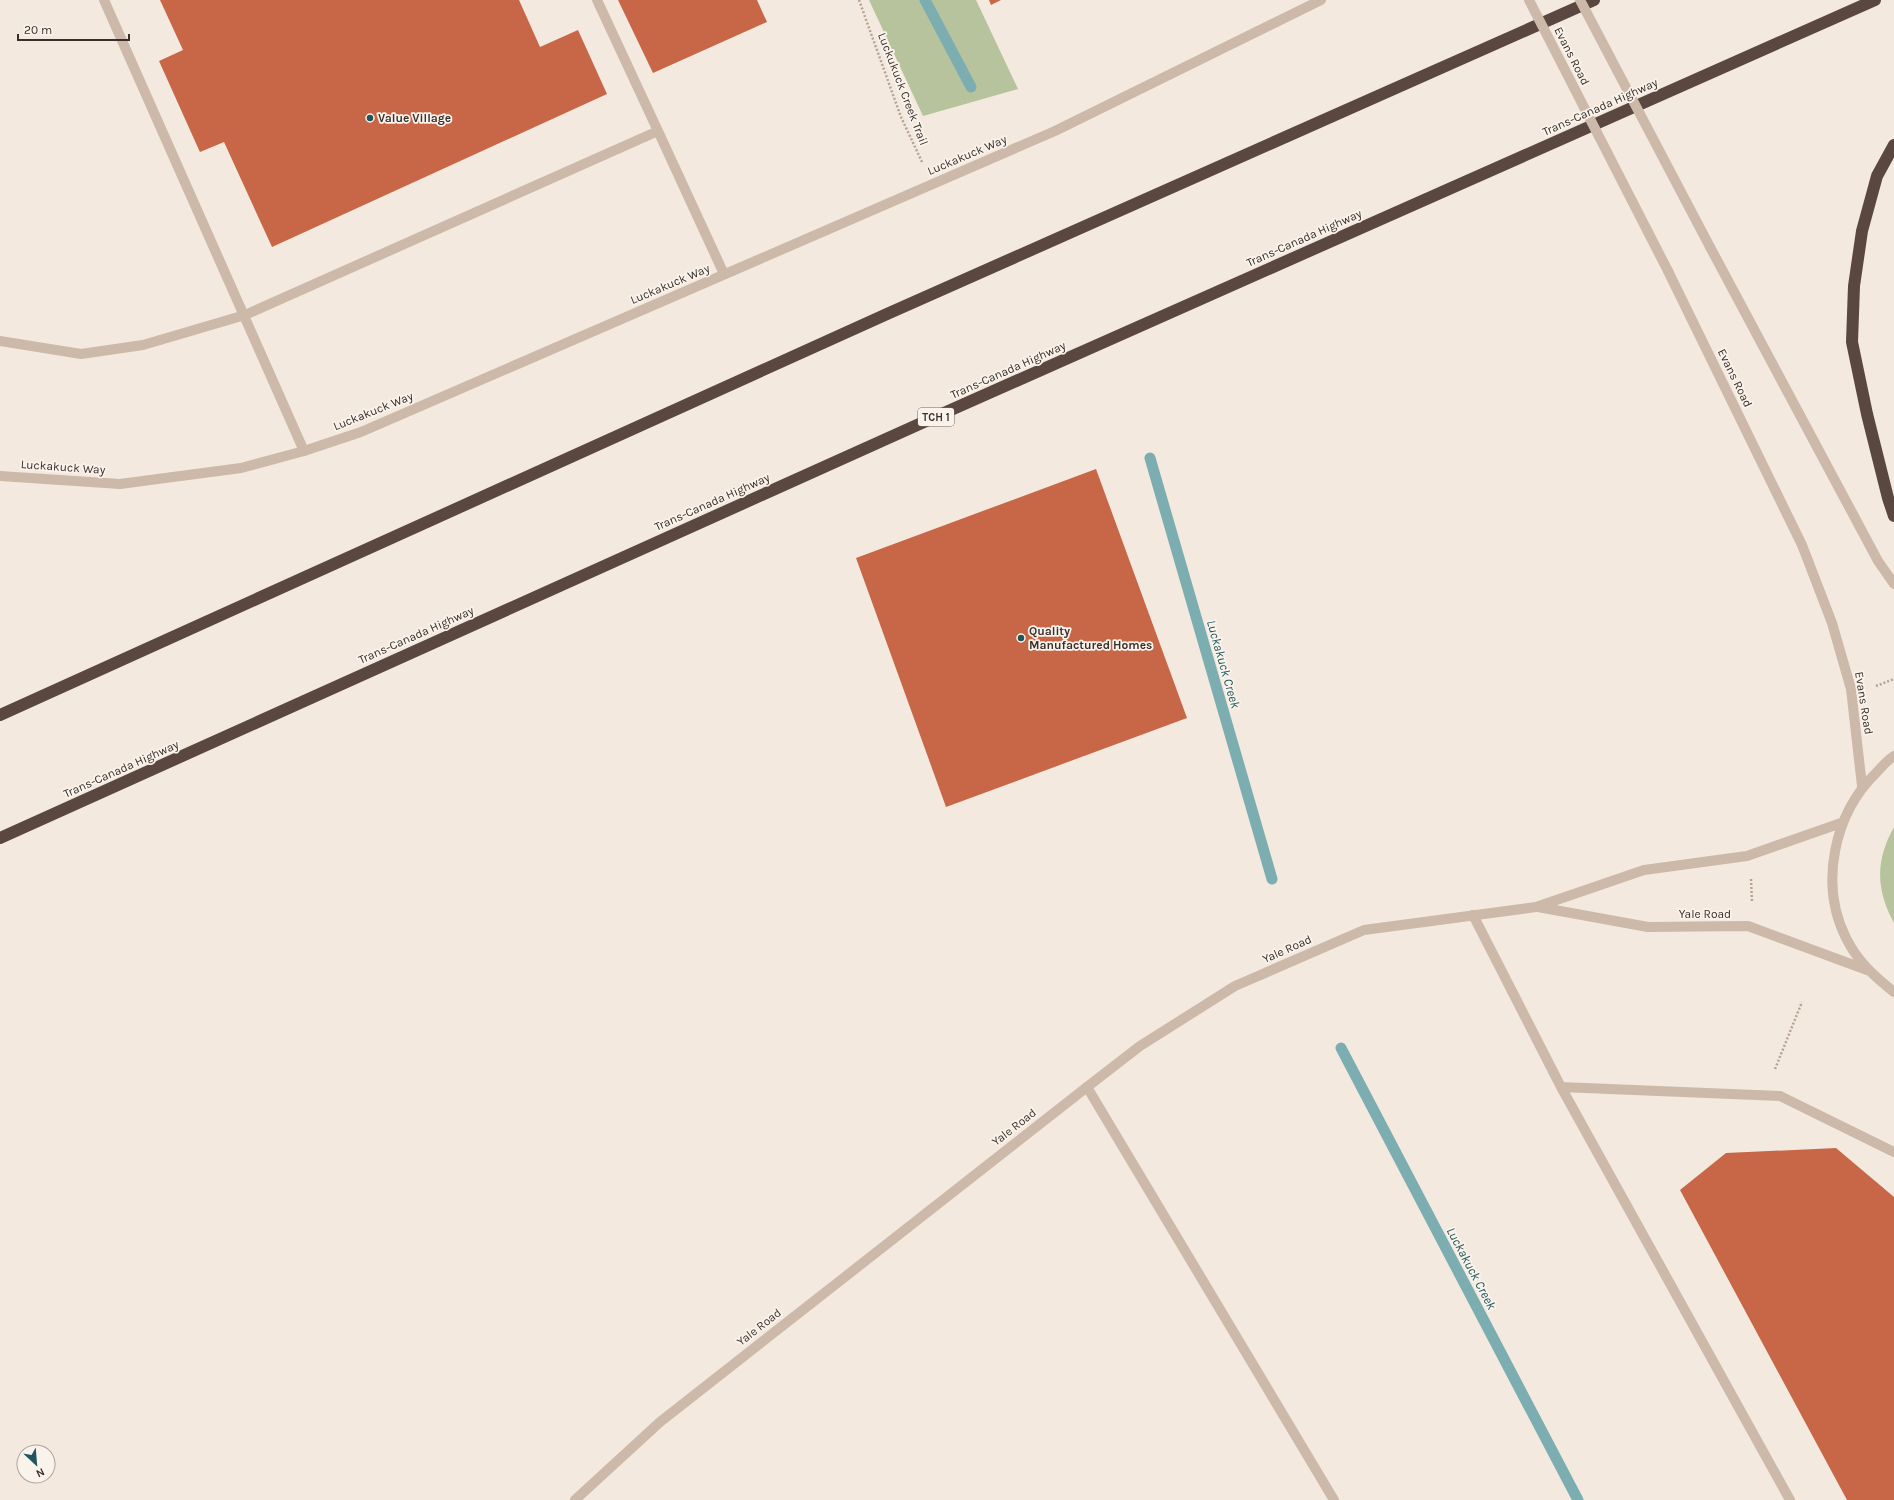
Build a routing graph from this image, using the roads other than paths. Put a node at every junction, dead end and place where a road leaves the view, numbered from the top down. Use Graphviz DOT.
graph roads {
  1 [pos="104,0"];
  2 [pos="597,0"];
  3 [pos="1321,0"];
  4 [pos="1529,0"];
  5 [pos="1580,0"];
  6 [pos="1594,0"];
  7 [pos="1875,0"];
  8 [pos="658,131"];
  9 [pos="1894,145"];
  10 [pos="724,274"];
  11 [pos="245,315"];
  12 [pos="0,341"];
  13 [pos="304,451"];
  14 [pos="0,476"];
  15 [pos="1894,516"];
  16 [pos="1894,584"];
  17 [pos="0,714"];
  18 [pos="1894,756"];
  19 [pos="1862,786"];
  20 [pos="1842,823"];
  21 [pos="0,838"];
  22 [pos="1536,907"];
  23 [pos="1473,915"];
  24 [pos="1867,970"];
  25 [pos="1894,992"];
  26 [pos="1087,1087"];
  27 [pos="1561,1087"];
  28 [pos="1894,1152"];
  29 [pos="575,1500"];
  30 [pos="1334,1500"];
  31 [pos="1790,1500"];
  1 -- 11 [label="street"];
  2 -- 8 [label="street"];
  3 -- 10 [label="street, Luckakuck Way"];
  4 -- 19 [label="street, Evans Road, bridge"];
  5 -- 16 [label="street, bridge"];
  6 -- 17 [label="highway"];
  7 -- 21 [label="highway, Trans-Canada Highway / TCH 1"];
  8 -- 10 [label="street"];
  8 -- 11 [label="street"];
  9 -- 15 [label="highway"];
  10 -- 13 [label="street, Luckakuck Way"];
  11 -- 12 [label="street"];
  11 -- 13 [label="street"];
  13 -- 14 [label="street, Luckakuck Way"];
  18 -- 19 [label="street"];
  19 -- 20 [label="street"];
  20 -- 22 [label="street, Yale Road"];
  20 -- 24 [label="street"];
  22 -- 23 [label="street, Yale Road"];
  22 -- 24 [label="street, Yale Road"];
  23 -- 26 [label="street, Yale Road"];
  23 -- 27 [label="street"];
  24 -- 25 [label="street"];
  26 -- 29 [label="street, Yale Road"];
  26 -- 30 [label="street"];
  27 -- 28 [label="street"];
  27 -- 31 [label="street"];
}
